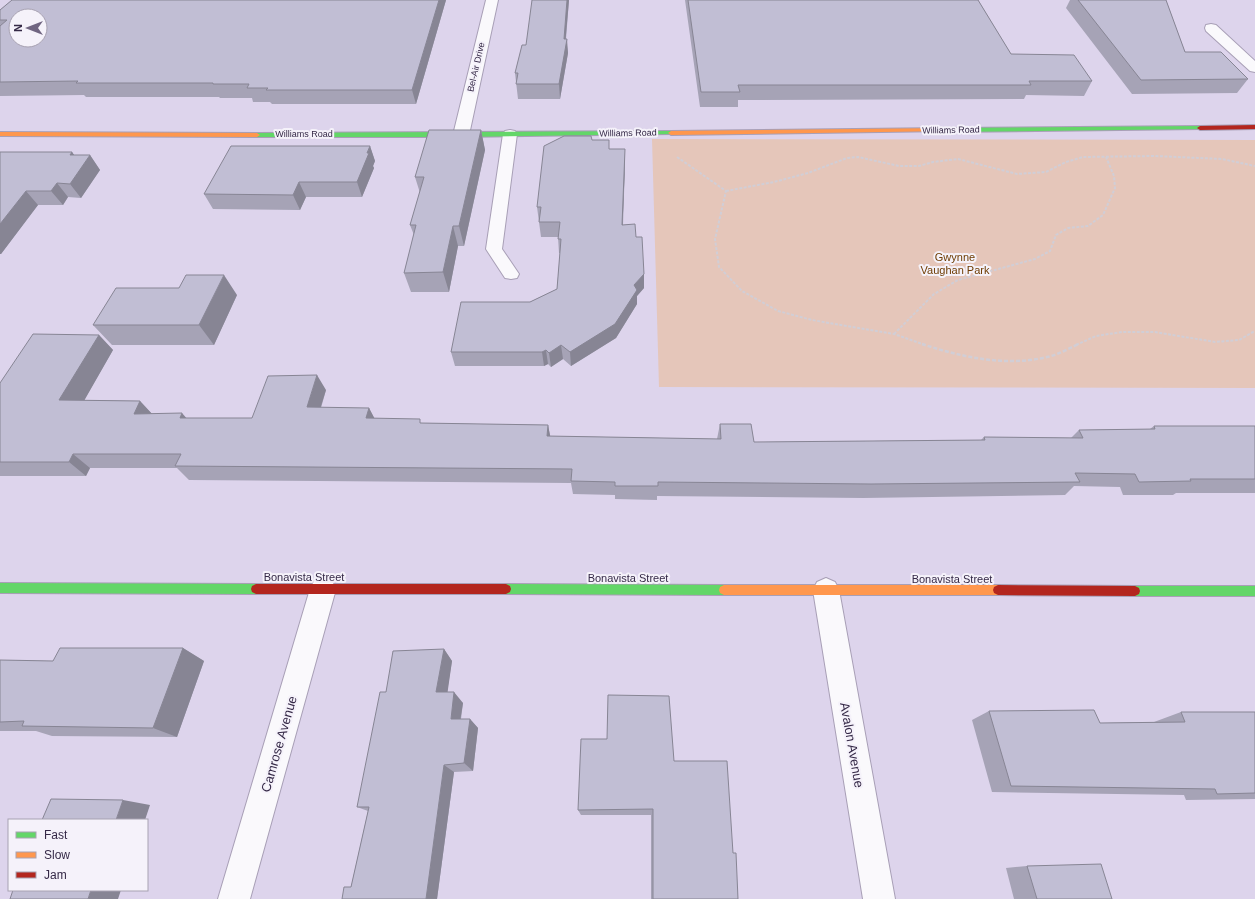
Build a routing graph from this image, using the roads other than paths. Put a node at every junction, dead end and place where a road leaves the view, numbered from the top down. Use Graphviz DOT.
graph roads {
  1 [pos="492,0"];
  2 [pos="1211,28"];
  3 [pos="1255,68"];
  4 [pos="1255,127"];
  5 [pos="0,134"];
  6 [pos="510,134"];
  7 [pos="460,135"];
  8 [pos="511,274"];
  9 [pos="0,588"];
  10 [pos="323,589"];
  11 [pos="826,590"];
  12 [pos="1255,591"];
  13 [pos="234,899"];
  14 [pos="879,899"];
  1 -- 7 [label="street, Bel-Air Drive"];
  2 -- 3 [label="street"];
  4 -- 6 [label="street, Williams Road"];
  5 -- 7 [label="street, Williams Road"];
  6 -- 7 [label="street, Williams Road"];
  6 -- 8 [label="lane"];
  9 -- 10 [label="street, Bonavista Street"];
  10 -- 11 [label="street, Bonavista Street"];
  10 -- 13 [label="street, Camrose Avenue"];
  11 -- 12 [label="street, Bonavista Street"];
  11 -- 14 [label="street, Avalon Avenue"];
}
